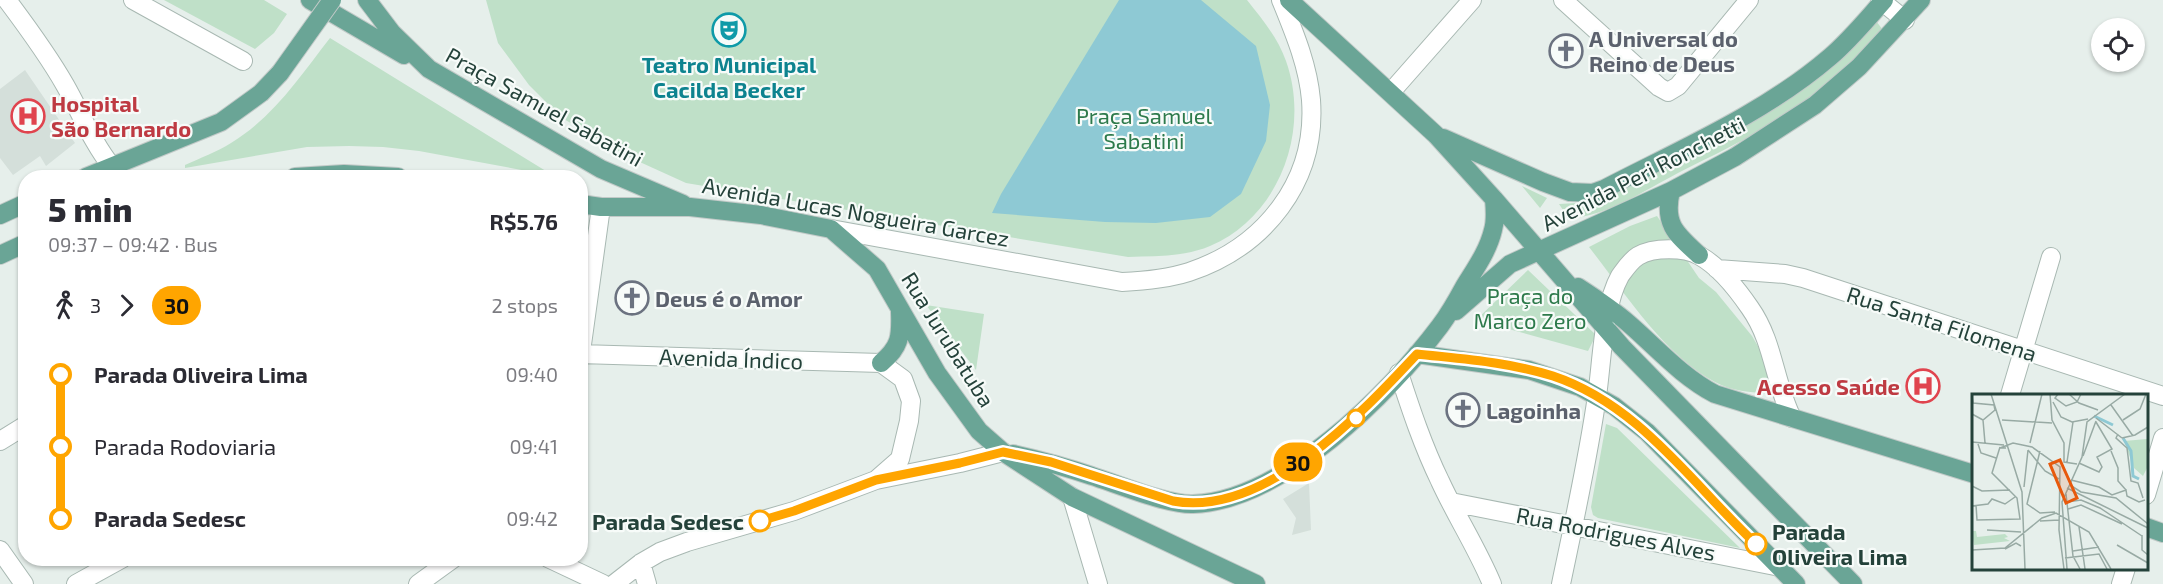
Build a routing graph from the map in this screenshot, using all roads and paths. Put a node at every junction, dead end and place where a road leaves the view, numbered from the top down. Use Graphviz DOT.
graph roads {
  1 [pos="7,0"];
  2 [pos="133,0"];
  3 [pos="310,0"];
  4 [pos="332,0"];
  5 [pos="367,0"];
  6 [pos="1281,0"];
  7 [pos="1289,0"];
  8 [pos="1472,0"];
  9 [pos="1563,0"];
  10 [pos="1749,0"];
  11 [pos="1921,0"];
  12 [pos="1882,1"];
  13 [pos="1905,20"];
  14 [pos="243,61"];
  15 [pos="429,69"];
  16 [pos="1391,92"];
  17 [pos="1436,135"];
  18 [pos="112,167"];
  19 [pos="104,170"];
  20 [pos="1671,191"];
  21 [pos="1494,199"];
  22 [pos="588,205"];
  23 [pos="18,207"];
  24 [pos="601,207"];
  25 [pos="690,207"];
  26 [pos="0,215"];
  27 [pos="831,230"];
  28 [pos="18,247"];
  29 [pos="1540,251"];
  30 [pos="0,255"];
  31 [pos="1698,255"];
  32 [pos="2051,257"];
  33 [pos="1717,269"];
  34 [pos="1561,276"];
  35 [pos="588,304"];
  36 [pos="900,308"];
  37 [pos="1610,308"];
  38 [pos="1442,324"];
  39 [pos="1606,329"];
  40 [pos="2023,349"];
  41 [pos="1417,354"];
  42 [pos="588,356"];
  43 [pos="881,363"];
  44 [pos="1399,373"];
  45 [pos="2010,394"];
  46 [pos="1597,396"];
  47 [pos="2163,396"];
  48 [pos="1792,418"];
  49 [pos="18,429"];
  50 [pos="2163,438"];
  51 [pos="0,441"];
  52 [pos="1003,452"];
  53 [pos="1972,473"];
  54 [pos="876,480"];
  55 [pos="2148,488"];
  56 [pos="1072,497"];
  57 [pos="1451,502"];
  58 [pos="1573,526"];
  59 [pos="2148,528"];
  60 [pos="2163,532"];
  61 [pos="0,550"];
  62 [pos="641,563"];
  63 [pos="109,566"];
  64 [pos="443,566"];
  65 [pos="565,566"];
  66 [pos="1780,567"];
  67 [pos="2125,569"];
  68 [pos="24,584"];
  69 [pos="76,584"];
  70 [pos="418,584"];
  71 [pos="603,584"];
  72 [pos="614,584"];
  73 [pos="647,584"];
  74 [pos="1098,584"];
  75 [pos="1256,584"];
  76 [pos="1492,584"];
  77 [pos="1561,584"];
  78 [pos="1796,584"];
  79 [pos="1853,584"];
  80 [pos="2121,584"];
  1 -- 18 [label="street"];
  2 -- 14 [label="street"];
  3 -- 15 [label="main road"];
  4 -- 18 [label="main road, bridge"];
  5 -- 15 [label="main road, Praça Samuel Sabatini"];
  6 -- 27 [label="street, Avenida Lucas Nogueira Garcez"];
  7 -- 16 [label="main road"];
  8 -- 16 [label="street"];
  9 -- 10 [label="street"];
  11 -- 13 [label="main road, Avenida Peri Ronchetti"];
  12 -- 13 [label="street"];
  12 -- 17 [label="main road"];
  13 -- 20 [label="main road, Avenida Peri Ronchetti"];
  15 -- 25 [label="main road, Praça Samuel Sabatini"];
  16 -- 17 [label="main road"];
  17 -- 21 [label="main road"];
  18 -- 19 [label="main road"];
  20 -- 29 [label="main road, Avenida Peri Ronchetti"];
  20 -- 31 [label="main road"];
  21 -- 29 [label="main road"];
  21 -- 38 [label="main road"];
  22 -- 24 [label="main road, Avenida Lucas Nogueira Garcez"];
  23 -- 26 [label="main road"];
  24 -- 25 [label="main road, Avenida Lucas Nogueira Garcez"];
  24 -- 35 [label="street"];
  25 -- 27 [label="main road, Avenida Lucas Nogueira Garcez"];
  27 -- 36 [label="main road, Rua Jurubatuba"];
  28 -- 30 [label="main road"];
  29 -- 34 [label="main road"];
  29 -- 38 [label="main road, Avenida Peri Ronchetti"];
  31 -- 33 [label="street"];
  31 -- 37 [label="street"];
  32 -- 40 [label="street"];
  33 -- 40 [label="street, Rua Santa Filomena"];
  33 -- 48 [label="street"];
  34 -- 37 [label="main road"];
  34 -- 39 [label="main road"];
  36 -- 43 [label="main road"];
  36 -- 52 [label="main road, Rua Jurubatuba"];
  37 -- 39 [label="street"];
  37 -- 48 [label="main road"];
  38 -- 41 [label="main road"];
  39 -- 46 [label="street"];
  39 -- 79 [label="main road"];
  40 -- 45 [label="street"];
  40 -- 47 [label="street, Rua Santa Filomena"];
  41 -- 44 [label="main road"];
  41 -- 46 [label="main road"];
  42 -- 43 [label="street, Avenida Índico"];
  43 -- 54 [label="street"];
  44 -- 52 [label="main road"];
  44 -- 57 [label="street"];
  46 -- 58 [label="street"];
  46 -- 66 [label="main road"];
  48 -- 53 [label="main road"];
  49 -- 51 [label="street"];
  50 -- 55 [label="street"];
  52 -- 54 [label="street"];
  52 -- 56 [label="main road, Rua Jurubatuba"];
  54 -- 62 [label="street"];
  56 -- 74 [label="street"];
  56 -- 75 [label="main road, Rua Jurubatuba"];
  57 -- 58 [label="street, Rua Rodrigues Alves"];
  57 -- 76 [label="street"];
  58 -- 66 [label="street, Rua Rodrigues Alves"];
  58 -- 77 [label="street"];
  59 -- 60 [label="main road"];
  61 -- 68 [label="street"];
  62 -- 72 [label="street"];
  62 -- 73 [label="street"];
  63 -- 69 [label="street"];
  64 -- 70 [label="street"];
  65 -- 71 [label="street"];
  66 -- 78 [label="main road"];
  67 -- 80 [label="street"];
}
